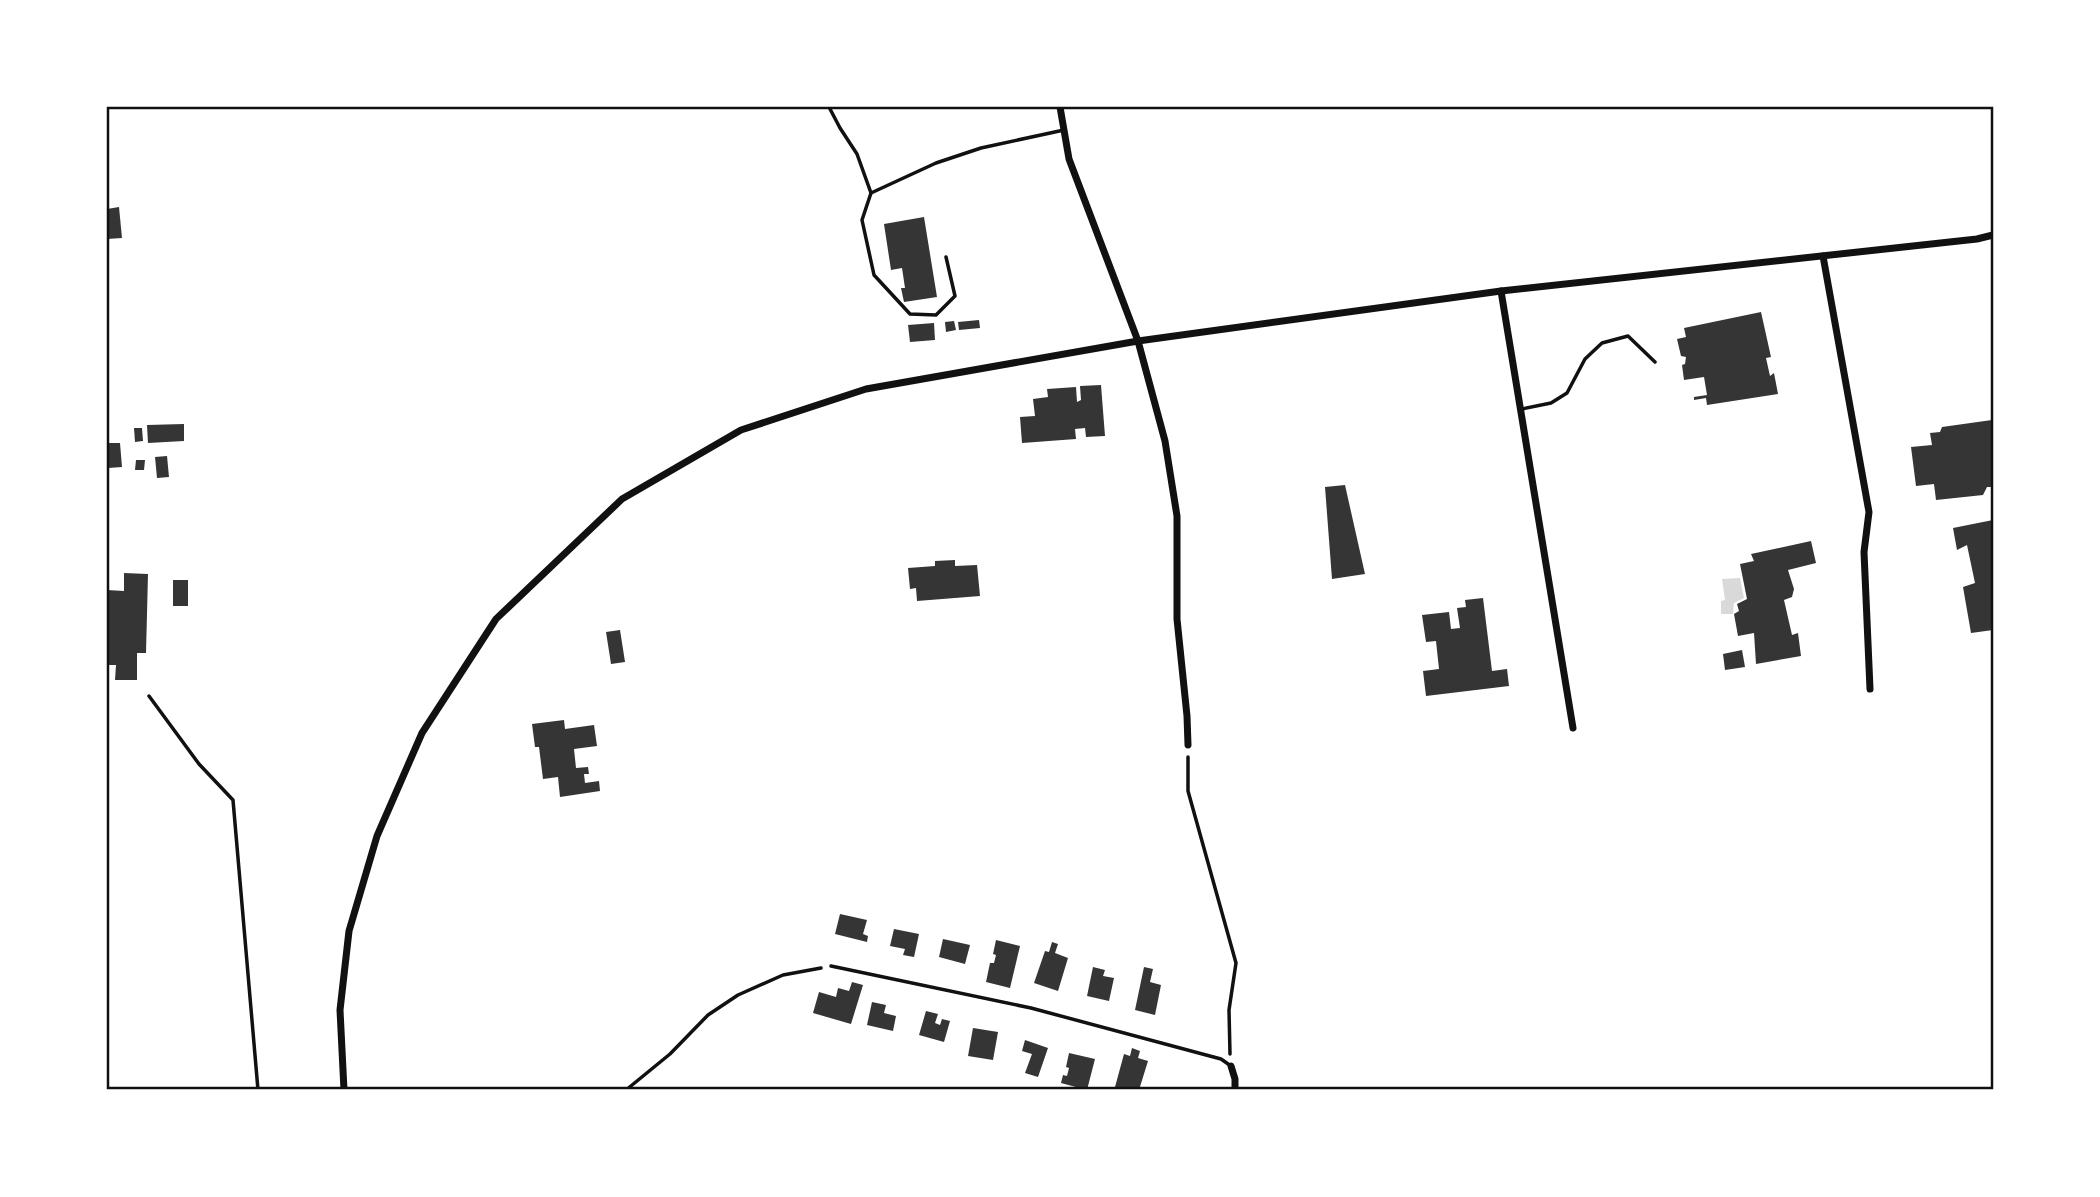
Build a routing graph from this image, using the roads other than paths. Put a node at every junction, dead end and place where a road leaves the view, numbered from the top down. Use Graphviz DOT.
graph roads {
  1 [pos="829,107"];
  2 [pos="1060,107"];
  3 [pos="1064,130"];
  4 [pos="871,193"];
  5 [pos="1993,235"];
  6 [pos="1823,256"];
  7 [pos="946,257"];
  8 [pos="1501,291"];
  9 [pos="1138,341"];
  10 [pos="1655,362"];
  11 [pos="1520,409"];
  12 [pos="1870,689"];
  13 [pos="149,696"];
  14 [pos="1573,728"];
  15 [pos="1188,746"];
  16 [pos="831,966"];
  17 [pos="1231,1066"];
  18 [pos="258,1090"];
  19 [pos="344,1090"];
  20 [pos="1235,1090"];
  1 -- 4 [label="lane"];
  2 -- 3 [label="street"];
  3 -- 4 [label="lane"];
  3 -- 9 [label="street"];
  4 -- 7 [label="lane"];
  5 -- 6 [label="street"];
  6 -- 8 [label="street"];
  6 -- 12 [label="street"];
  8 -- 9 [label="street"];
  8 -- 11 [label="street"];
  9 -- 15 [label="street"];
  9 -- 19 [label="street"];
  10 -- 11 [label="lane"];
  11 -- 14 [label="street"];
  13 -- 18 [label="lane"];
  16 -- 17 [label="lane"];
  17 -- 20 [label="street"];
}
